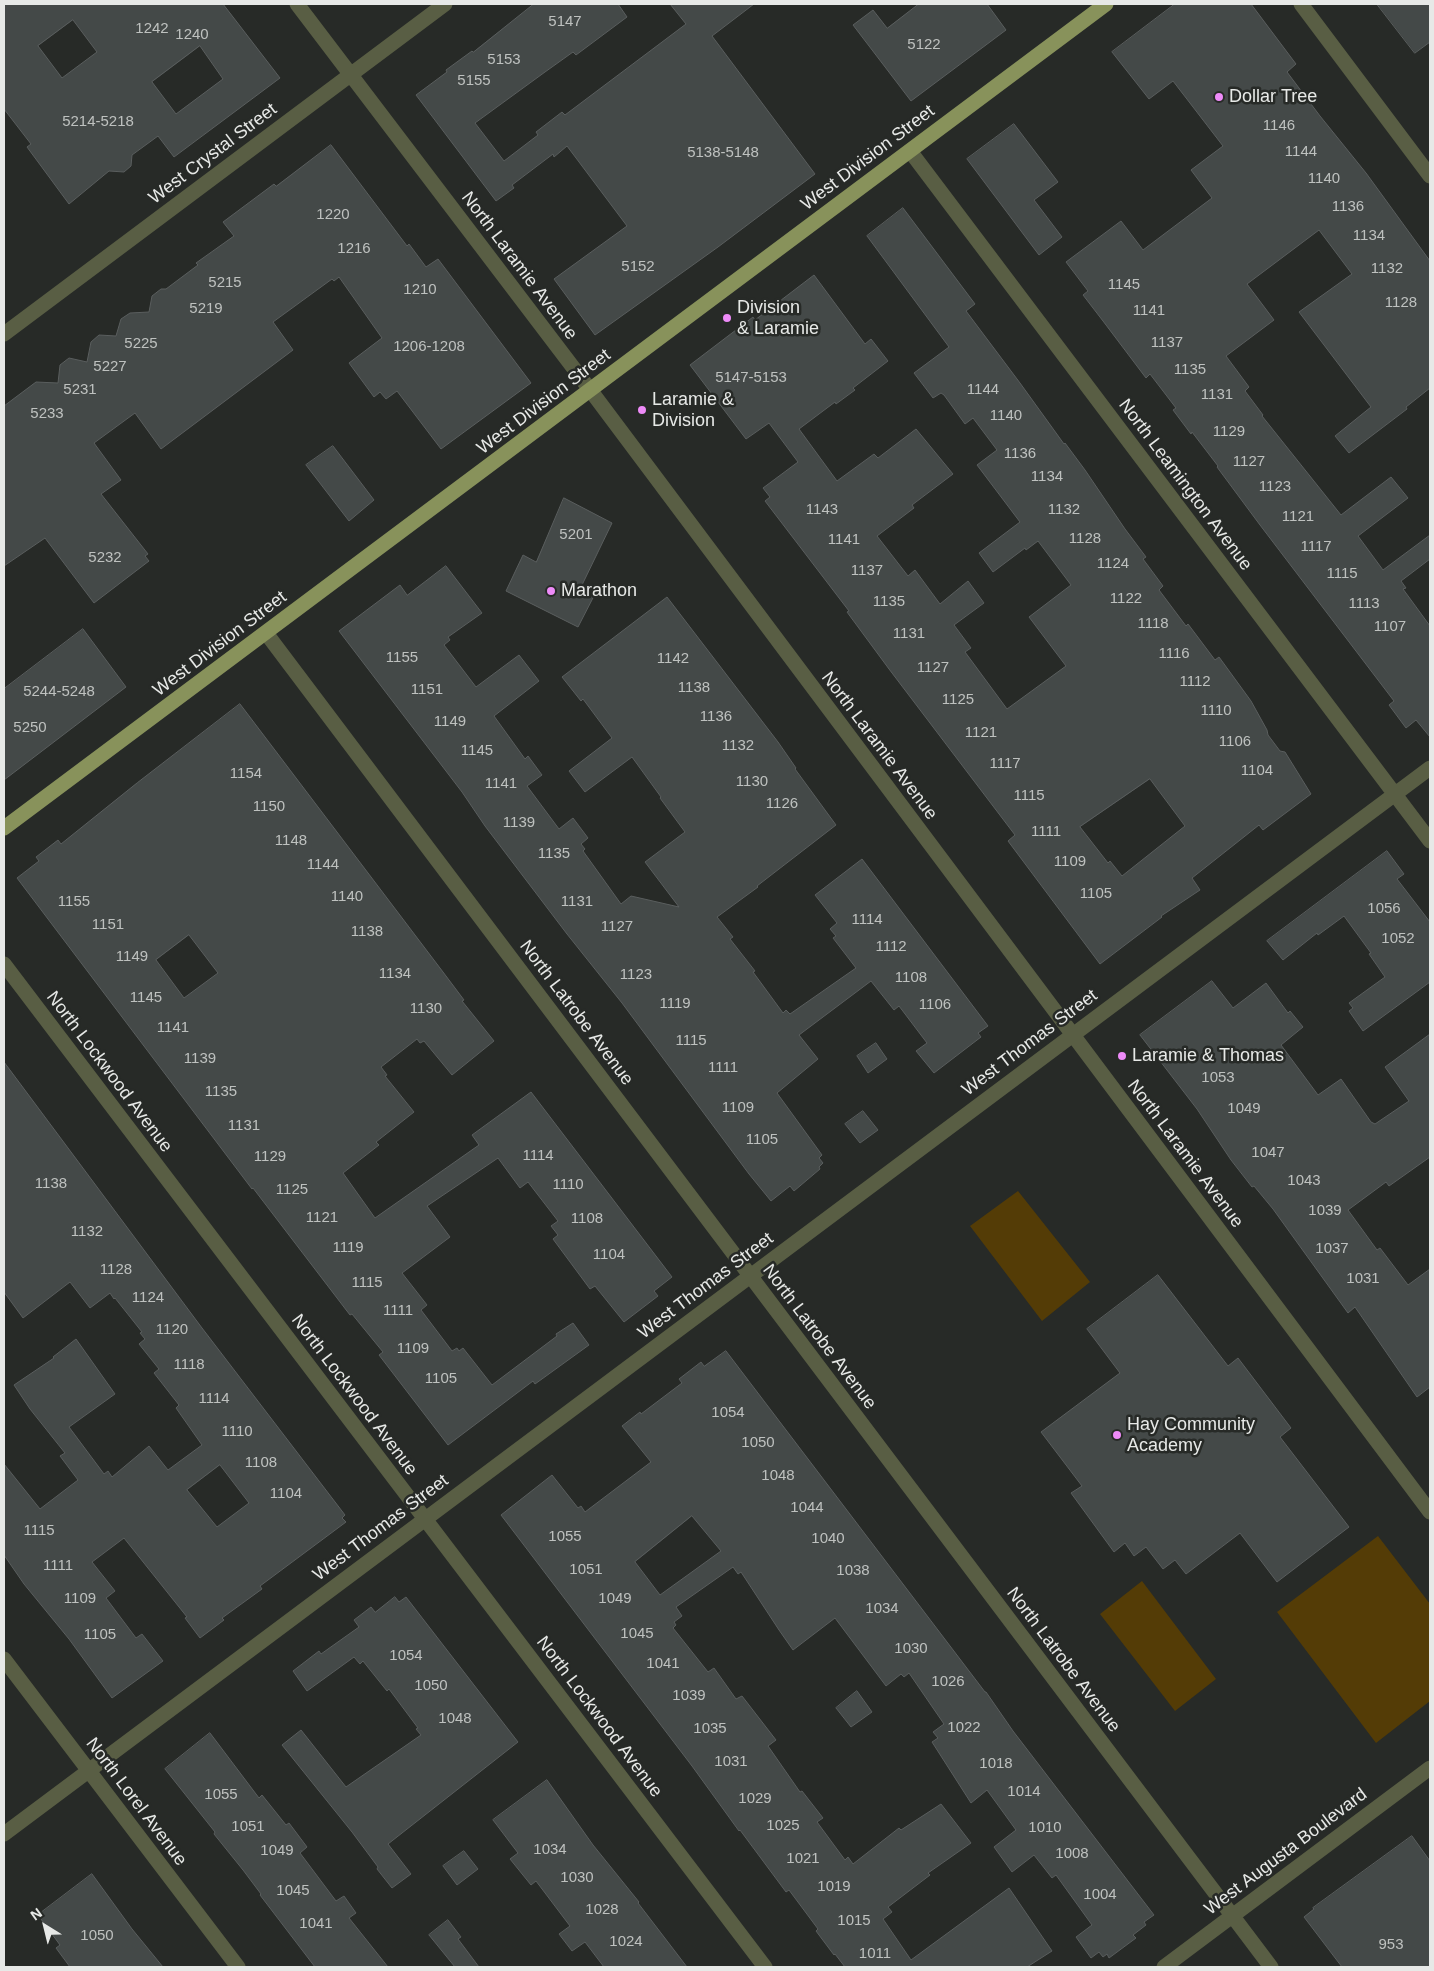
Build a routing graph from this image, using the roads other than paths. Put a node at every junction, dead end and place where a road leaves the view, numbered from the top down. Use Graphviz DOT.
graph roads {
  1 [pos="298,4"];
  2 [pos="445,4"];
  3 [pos="1106,4"];
  4 [pos="1300,4"];
  5 [pos="351,74"];
  6 [pos="910,151"];
  7 [pos="1430,176"];
  8 [pos="4,334"];
  9 [pos="591,391"];
  10 [pos="266,633"];
  11 [pos="1430,768"];
  12 [pos="1395,794"];
  13 [pos="4,828"];
  14 [pos="1430,841"];
  15 [pos="4,964"];
  16 [pos="1072,1035"];
  17 [pos="750,1276"];
  18 [pos="1430,1512"];
  19 [pos="425,1519"];
  20 [pos="4,1659"];
  21 [pos="1430,1768"];
  22 [pos="88,1771"];
  23 [pos="4,1834"];
  24 [pos="1232,1916"];
  25 [pos="238,1967"];
  26 [pos="765,1967"];
  27 [pos="1164,1967"];
  28 [pos="1271,1967"];
  1 -- 5 [label="street, North Laramie Avenue"];
  2 -- 5 [label="street, West Crystal Street"];
  3 -- 6 [label="main road, West Division Street"];
  4 -- 7 [label="street"];
  5 -- 8 [label="street, West Crystal Street"];
  5 -- 9 [label="street, North Laramie Avenue"];
  6 -- 9 [label="main road, West Division Street"];
  6 -- 12 [label="street, North Leamington Avenue"];
  9 -- 10 [label="main road, West Division Street"];
  9 -- 16 [label="street, North Laramie Avenue"];
  10 -- 13 [label="main road, West Division Street"];
  10 -- 17 [label="street, North Latrobe Avenue"];
  11 -- 12 [label="street, West Thomas Street"];
  12 -- 14 [label="street, North Leamington Avenue"];
  12 -- 16 [label="street, West Thomas Street"];
  15 -- 19 [label="street, North Lockwood Avenue"];
  16 -- 17 [label="street, West Thomas Street"];
  16 -- 18 [label="street, North Laramie Avenue"];
  17 -- 19 [label="street, West Thomas Street"];
  17 -- 24 [label="street, North Latrobe Avenue"];
  19 -- 22 [label="street, West Thomas Street"];
  19 -- 26 [label="street, North Lockwood Avenue"];
  20 -- 22 [label="street, North Lorel Avenue"];
  21 -- 24 [label="street, West Augusta Boulevard"];
  22 -- 23 [label="street, West Thomas Street"];
  22 -- 25 [label="street, North Lorel Avenue"];
  24 -- 27 [label="street, West Augusta Boulevard"];
  24 -- 28 [label="street, North Latrobe Avenue"];
}
